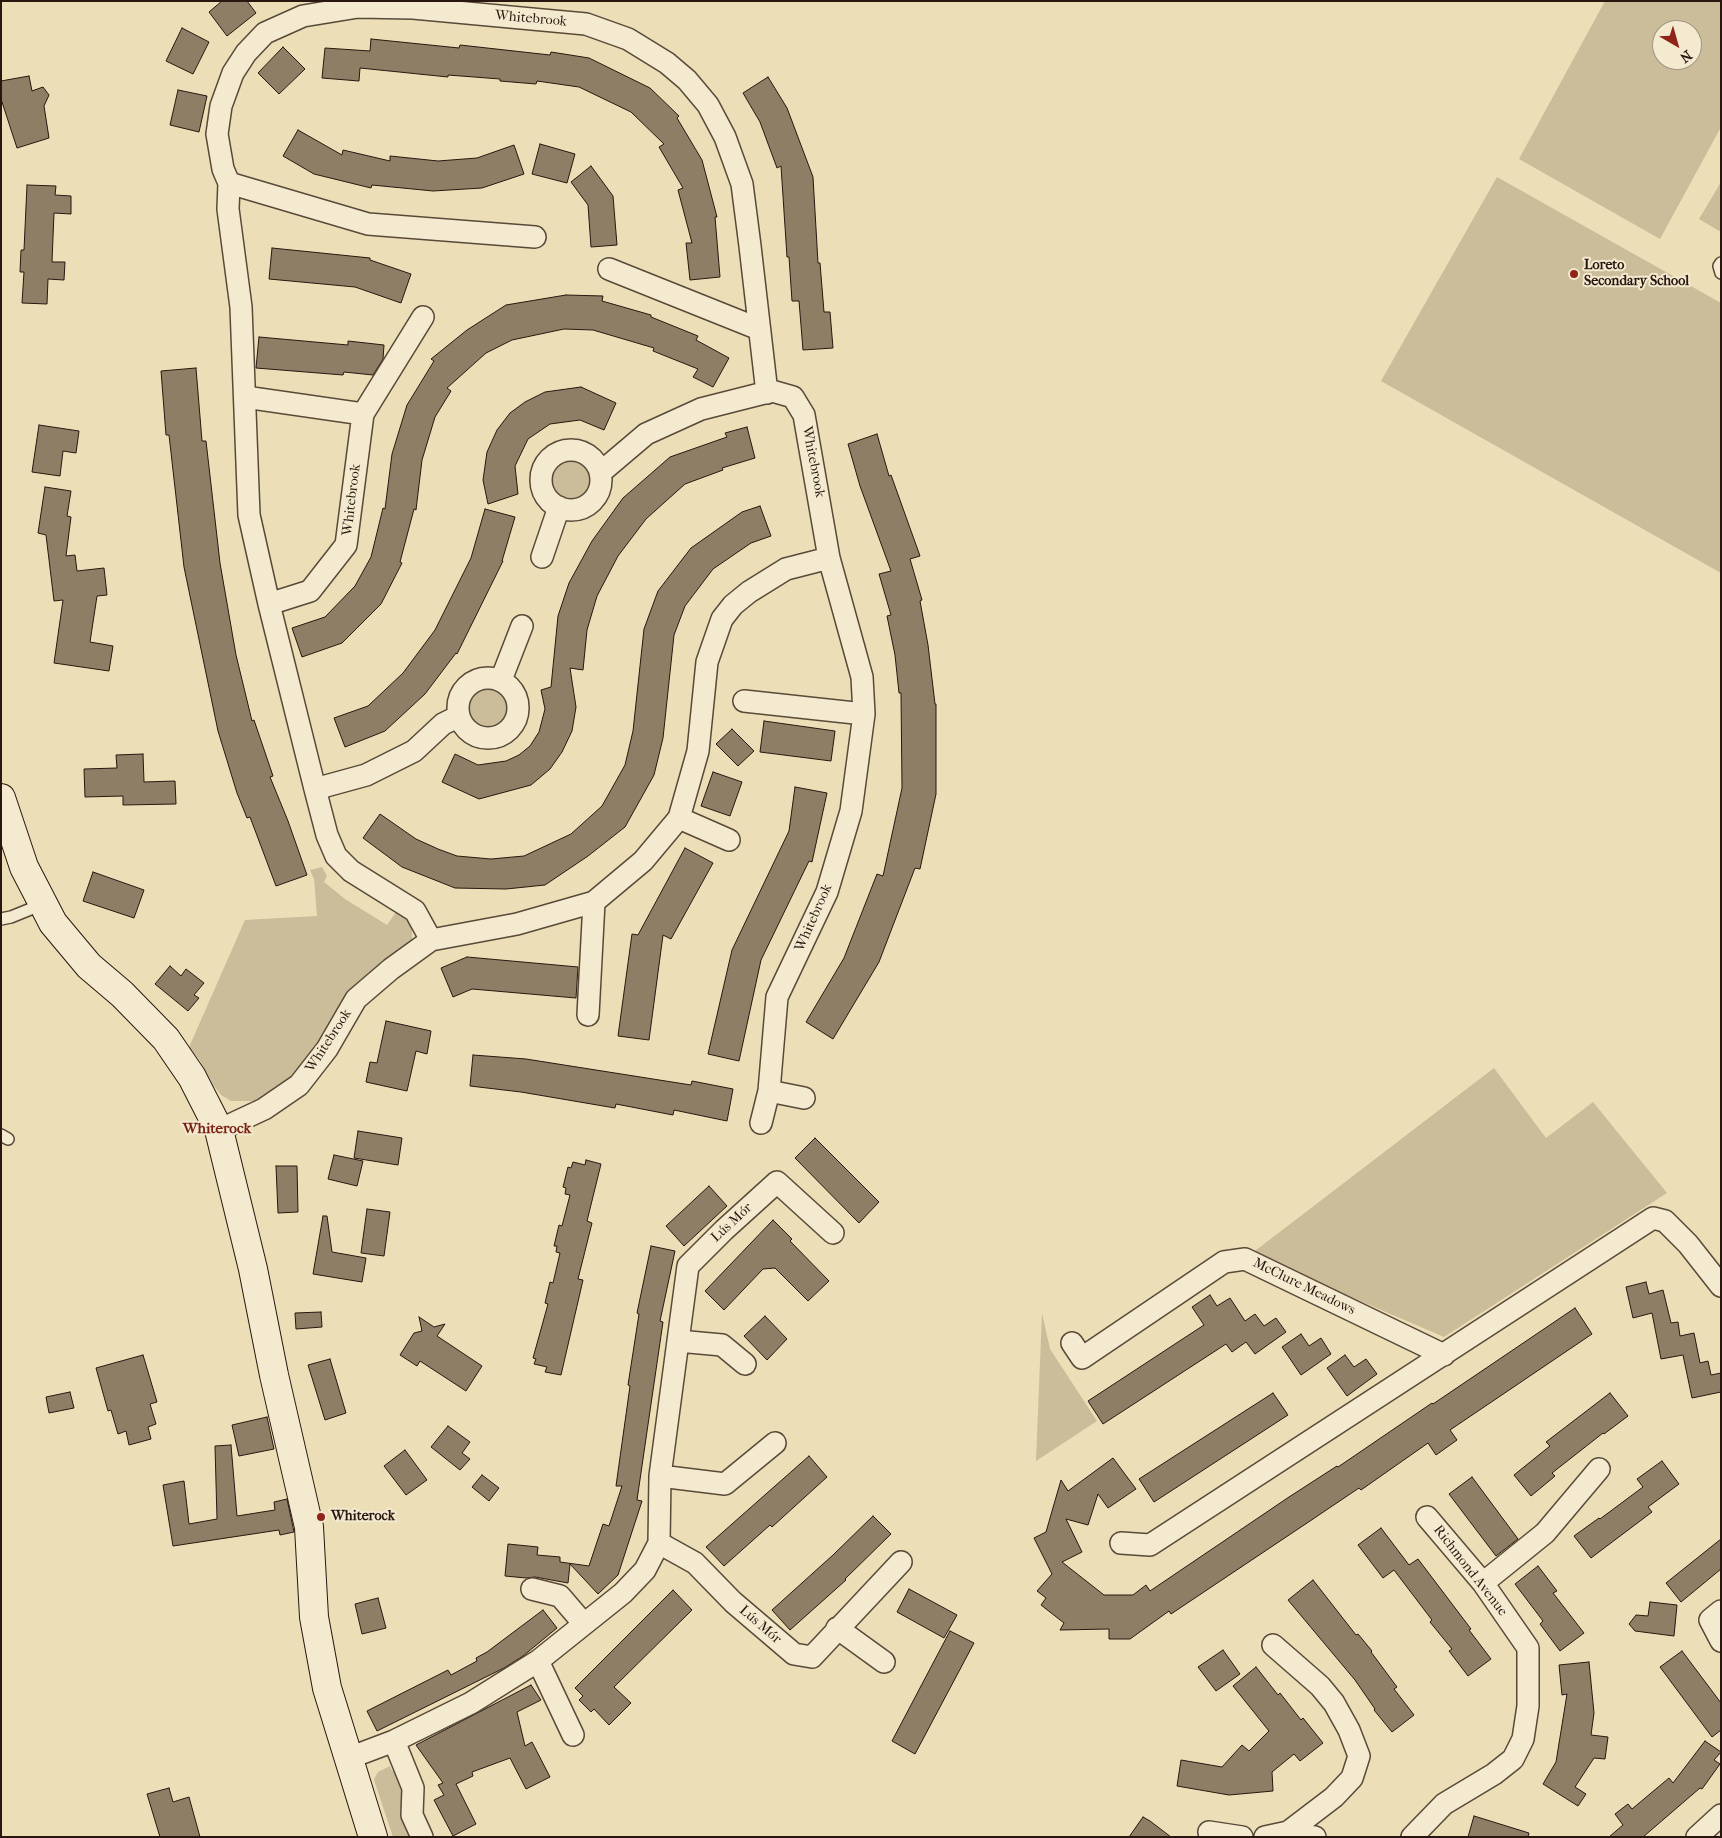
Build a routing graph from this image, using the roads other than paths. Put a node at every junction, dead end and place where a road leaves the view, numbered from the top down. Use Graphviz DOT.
graph roads {
  1 [pos="230,183"];
  2 [pos="535,237"];
  3 [pos="1721,263"];
  4 [pos="609,270"];
  5 [pos="1721,273"];
  6 [pos="422,317"];
  7 [pos="760,329"];
  8 [pos="766,393"];
  9 [pos="245,397"];
  10 [pos="363,414"];
  11 [pos="600,473"];
  12 [pos="559,507"];
  13 [pos="542,557"];
  14 [pos="829,558"];
  15 [pos="269,604"];
  16 [pos="522,626"];
  17 [pos="501,680"];
  18 [pos="744,701"];
  19 [pos="864,714"];
  20 [pos="459,716"];
  21 [pos="315,789"];
  22 [pos="1,798"];
  23 [pos="679,818"];
  24 [pos="729,840"];
  25 [pos="594,902"];
  26 [pos="44,904"];
  27 [pos="1,919"];
  28 [pos="430,940"];
  29 [pos="588,1015"];
  30 [pos="769,1091"];
  31 [pos="804,1098"];
  32 [pos="761,1123"];
  33 [pos="219,1130"];
  34 [pos="834,1233"];
  35 [pos="1721,1286"];
  36 [pos="678,1341"];
  37 [pos="1072,1343"];
  38 [pos="1444,1355"];
  39 [pos="744,1364"];
  40 [pos="775,1444"];
  41 [pos="1598,1469"];
  42 [pos="660,1476"];
  43 [pos="1427,1516"];
  44 [pos="659,1543"];
  45 [pos="1121,1543"];
  46 [pos="901,1562"];
  47 [pos="1483,1583"];
  48 [pos="532,1589"];
  49 [pos="1721,1611"];
  50 [pos="584,1624"];
  51 [pos="838,1628"];
  52 [pos="1721,1641"];
  53 [pos="1273,1645"];
  54 [pos="538,1661"];
  55 [pos="884,1662"];
  56 [pos="573,1735"];
  57 [pos="394,1741"];
  58 [pos="349,1758"];
  59 [pos="1721,1815"];
  60 [pos="1209,1832"];
  61 [pos="1288,1832"];
  62 [pos="373,1837"];
  63 [pos="422,1837"];
  64 [pos="1242,1837"];
  65 [pos="1266,1837"];
  66 [pos="1315,1837"];
  67 [pos="1412,1837"];
  68 [pos="1697,1837"];
  1 -- 2 [label="street"];
  1 -- 7 [label="street, Whitebrook"];
  1 -- 9 [label="street, Whitebrook"];
  3 -- 5 [label="lane"];
  4 -- 7 [label="street"];
  6 -- 10 [label="street, Whitebrook"];
  7 -- 8 [label="street, Whitebrook"];
  8 -- 11 [label="street, Whitebrook"];
  8 -- 14 [label="street, Whitebrook"];
  9 -- 10 [label="street"];
  9 -- 15 [label="street, Whitebrook"];
  10 -- 15 [label="street, Whitebrook"];
  11 -- 12 [label="street"];
  11 -- 12 [label="street"];
  12 -- 13 [label="street"];
  14 -- 19 [label="street, Whitebrook"];
  14 -- 23 [label="street, Whitebrook"];
  15 -- 21 [label="street, Whitebrook"];
  16 -- 17 [label="street"];
  17 -- 20 [label="street"];
  17 -- 20 [label="street"];
  18 -- 19 [label="street"];
  19 -- 30 [label="street, Whitebrook"];
  20 -- 21 [label="street"];
  21 -- 28 [label="street, Whitebrook"];
  22 -- 26 [label="street"];
  23 -- 24 [label="street"];
  23 -- 25 [label="street, Whitebrook"];
  25 -- 28 [label="street, Whitebrook"];
  25 -- 29 [label="street"];
  26 -- 27 [label="lane"];
  26 -- 33 [label="street"];
  28 -- 33 [label="street, Whitebrook"];
  30 -- 31 [label="street"];
  30 -- 32 [label="street, Whitebrook"];
  33 -- 58 [label="street"];
  34 -- 36 [label="street, Lús Mór"];
  35 -- 38 [label="street"];
  36 -- 39 [label="street"];
  36 -- 42 [label="street, Lús Mór"];
  37 -- 38 [label="street, McClure Meadows"];
  38 -- 45 [label="street"];
  40 -- 42 [label="street"];
  41 -- 47 [label="street"];
  42 -- 44 [label="street, Lús Mór"];
  43 -- 47 [label="street, Richmond Avenue"];
  44 -- 50 [label="street, Lús Mór"];
  44 -- 51 [label="street, Lús Mór"];
  46 -- 51 [label="street, Lús Mór"];
  47 -- 67 [label="street, Richmond Avenue"];
  48 -- 50 [label="street"];
  49 -- 52 [label="street"];
  50 -- 54 [label="street, Lús Mór"];
  51 -- 55 [label="street"];
  53 -- 61 [label="street"];
  54 -- 56 [label="street"];
  54 -- 57 [label="street, Lús Mór"];
  57 -- 58 [label="street, Lús Mór"];
  57 -- 63 [label="street"];
  58 -- 62 [label="street"];
  59 -- 68 [label="street"];
  60 -- 64 [label="street"];
  61 -- 65 [label="street"];
  61 -- 66 [label="street"];
}
